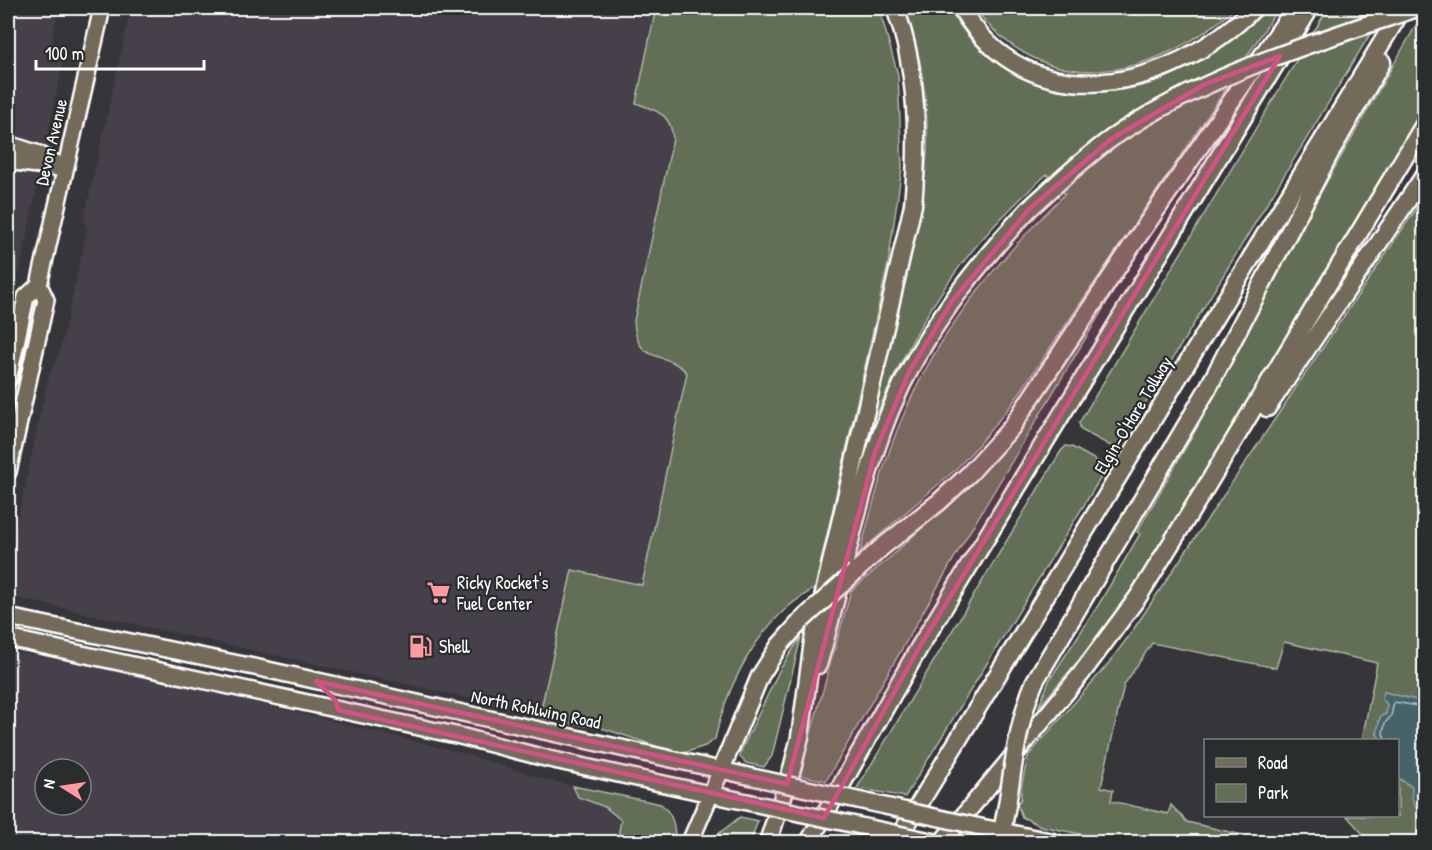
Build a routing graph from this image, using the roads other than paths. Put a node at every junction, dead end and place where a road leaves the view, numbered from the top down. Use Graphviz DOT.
graph roads {
  1 [pos="102,8"];
  2 [pos="895,8"];
  3 [pos="961,8"];
  4 [pos="1254,8"];
  5 [pos="1295,8"];
  6 [pos="1310,8"];
  7 [pos="1403,8"];
  8 [pos="1409,8"];
  9 [pos="1417,8"];
  10 [pos="1425,125"];
  11 [pos="8,144"];
  12 [pos="8,161"];
  13 [pos="65,168"];
  14 [pos="1425,176"];
  15 [pos="39,285"];
  16 [pos="8,380"];
  17 [pos="8,472"];
  18 [pos="1206,487"];
  19 [pos="8,617"];
  20 [pos="8,638"];
  21 [pos="316,681"];
  22 [pos="336,704"];
  23 [pos="451,710"];
  24 [pos="803,718"];
  25 [pos="721,770"];
  26 [pos="711,795"];
  27 [pos="1001,837"];
  28 [pos="690,843"];
  29 [pos="768,843"];
  30 [pos="810,843"];
  31 [pos="896,843"];
  32 [pos="936,843"];
  33 [pos="942,843"];
  34 [pos="1055,843"];
  1 -- 13 [label="main road, Devon Avenue"];
  2 -- 24 [label="highway"];
  3 -- 4 [label="highway"];
  5 -- 25 [label="highway, bridge"];
  6 -- 30 [label="highway"];
  7 -- 31 [label="highway, Elgin-O'Hare Tollway"];
  8 -- 27 [label="highway, bridge"];
  9 -- 24 [label="highway, bridge"];
  10 -- 18 [label="highway"];
  11 -- 13 [label="main road"];
  12 -- 13 [label="main road"];
  13 -- 15 [label="main road, Devon Avenue"];
  14 -- 18 [label="highway"];
  15 -- 16 [label="main road, Devon Avenue"];
  15 -- 17 [label="main road, Devon Avenue"];
  18 -- 33 [label="highway"];
  19 -- 21 [label="main road, North Rohlwing Road"];
  20 -- 22 [label="main road"];
  21 -- 22 [label="main road"];
  21 -- 23 [label="main road, North Rohlwing Road"];
  22 -- 23 [label="main road"];
  22 -- 26 [label="main road"];
  23 -- 25 [label="main road, North Rohlwing Road"];
  24 -- 29 [label="highway"];
  25 -- 26 [label="main road"];
  25 -- 27 [label="main road, North Rohlwing Road, bridge"];
  26 -- 28 [label="main road"];
  26 -- 32 [label="main road, bridge"];
  27 -- 34 [label="main road, North Rohlwing Road"];
}
